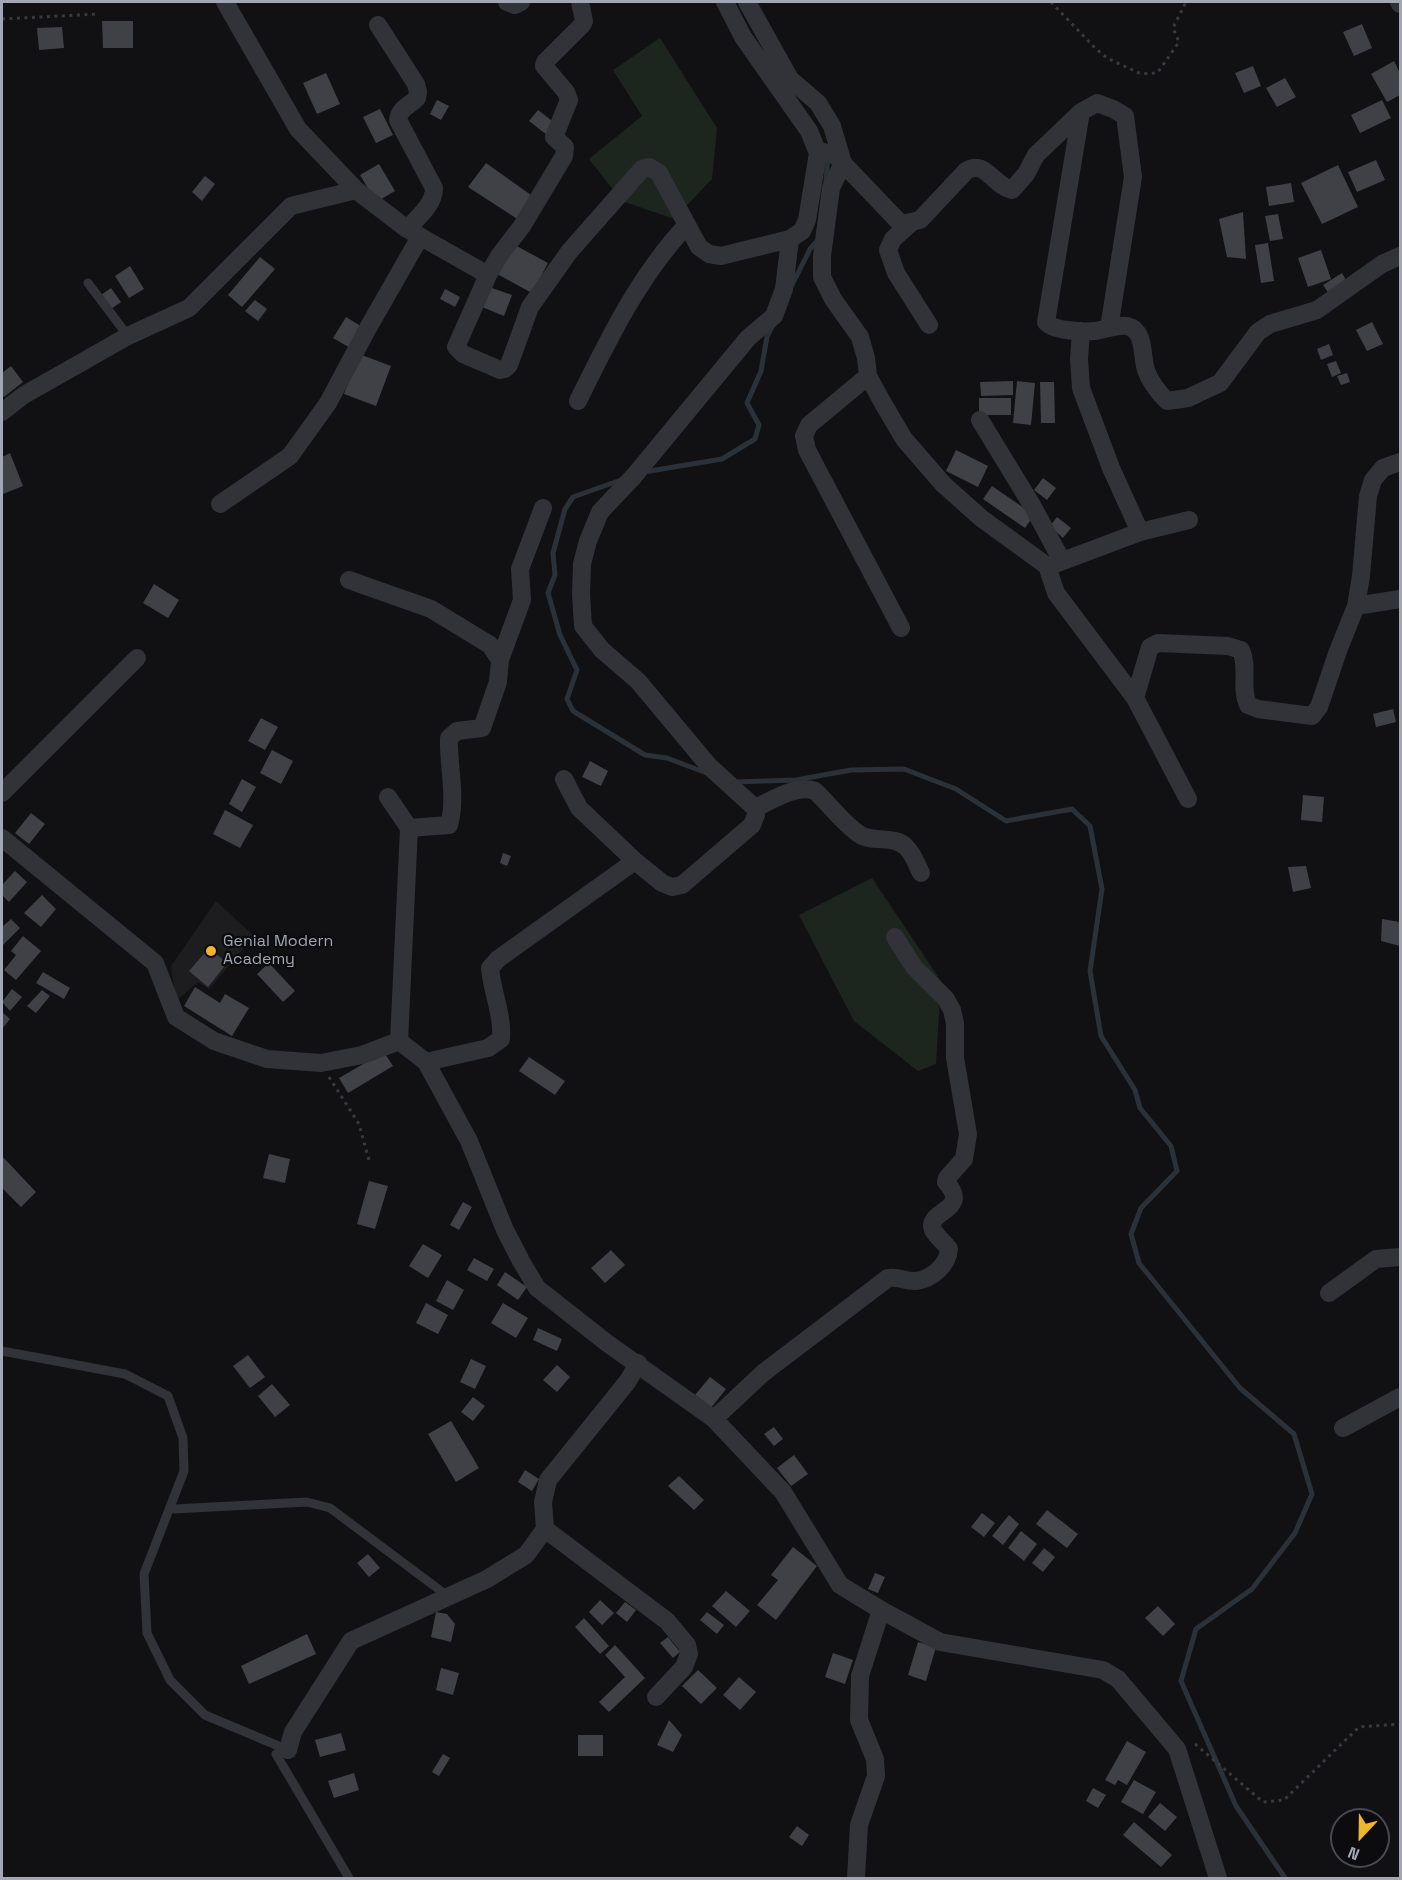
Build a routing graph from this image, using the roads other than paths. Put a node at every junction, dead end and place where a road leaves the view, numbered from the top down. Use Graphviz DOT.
graph roads {
  1 [pos="225,2"];
  2 [pos="507,2"];
  3 [pos="521,2"];
  4 [pos="580,2"];
  5 [pos="725,2"];
  6 [pos="747,2"];
  7 [pos="378,25"];
  8 [pos="1081,112"];
  9 [pos="830,156"];
  10 [pos="356,190"];
  11 [pos="912,222"];
  12 [pos="686,226"];
  13 [pos="414,233"];
  14 [pos="790,239"];
  15 [pos="1401,256"];
  16 [pos="488,275"];
  17 [pos="88,283"];
  18 [pos="929,325"];
  19 [pos="1109,328"];
  20 [pos="1082,331"];
  21 [pos="128,336"];
  22 [pos="868,375"];
  23 [pos="578,401"];
  24 [pos="2,412"];
  25 [pos="981,420"];
  26 [pos="1401,462"];
  27 [pos="220,504"];
  28 [pos="543,508"];
  29 [pos="1189,520"];
  30 [pos="1140,532"];
  31 [pos="1055,564"];
  32 [pos="348,580"];
  33 [pos="1401,599"];
  34 [pos="1356,606"];
  35 [pos="901,628"];
  36 [pos="137,658"];
  37 [pos="500,660"];
  38 [pos="1135,698"];
  39 [pos="564,779"];
  40 [pos="2,793"];
  41 [pos="388,797"];
  42 [pos="1188,799"];
  43 [pos="755,808"];
  44 [pos="409,828"];
  45 [pos="2,838"];
  46 [pos="635,861"];
  47 [pos="921,873"];
  48 [pos="895,937"];
  49 [pos="399,1041"];
  50 [pos="426,1062"];
  51 [pos="1401,1257"];
  52 [pos="1329,1293"];
  53 [pos="2,1351"];
  54 [pos="638,1363"];
  55 [pos="1401,1397"];
  56 [pos="714,1419"];
  57 [pos="1343,1428"];
  58 [pos="174,1509"];
  59 [pos="545,1529"];
  60 [pos="449,1597"];
  61 [pos="881,1610"];
  62 [pos="656,1696"];
  63 [pos="288,1750"];
  64 [pos="349,1878"];
  65 [pos="856,1878"];
  66 [pos="1218,1878"];
  1 -- 10 [label="street"];
  2 -- 3 [label="street"];
  4 -- 16 [label="street"];
  5 -- 9 [label="street"];
  6 -- 9 [label="street"];
  7 -- 13 [label="street"];
  8 -- 11 [label="street"];
  8 -- 19 [label="street"];
  8 -- 20 [label="street"];
  9 -- 11 [label="street"];
  9 -- 14 [label="street"];
  9 -- 22 [label="street"];
  10 -- 13 [label="street"];
  10 -- 21 [label="street"];
  11 -- 18 [label="street"];
  12 -- 14 [label="street"];
  12 -- 16 [label="street"];
  12 -- 23 [label="street"];
  13 -- 16 [label="street"];
  13 -- 27 [label="street"];
  14 -- 43 [label="street"];
  15 -- 19 [label="street"];
  17 -- 21 [label="lane"];
  19 -- 20 [label="street"];
  20 -- 30 [label="street"];
  21 -- 24 [label="street"];
  22 -- 31 [label="street"];
  22 -- 35 [label="street"];
  25 -- 31 [label="street"];
  26 -- 34 [label="street"];
  28 -- 37 [label="street"];
  29 -- 30 [label="street"];
  30 -- 31 [label="street"];
  31 -- 38 [label="street"];
  32 -- 37 [label="street"];
  33 -- 34 [label="street"];
  34 -- 38 [label="street"];
  36 -- 40 [label="street"];
  37 -- 44 [label="street"];
  38 -- 42 [label="street"];
  39 -- 46 [label="street"];
  41 -- 44 [label="street"];
  43 -- 46 [label="street"];
  43 -- 47 [label="street"];
  44 -- 49 [label="street"];
  45 -- 49 [label="street"];
  46 -- 50 [label="street"];
  48 -- 56 [label="street"];
  49 -- 50 [label="street"];
  50 -- 54 [label="street"];
  51 -- 52 [label="street"];
  53 -- 63 [label="lane"];
  54 -- 56 [label="street"];
  54 -- 59 [label="street"];
  55 -- 57 [label="street"];
  56 -- 61 [label="street"];
  58 -- 60 [label="lane"];
  59 -- 60 [label="street"];
  59 -- 62 [label="street"];
  60 -- 63 [label="street"];
  61 -- 65 [label="street"];
  61 -- 66 [label="street"];
  63 -- 64 [label="lane"];
}
